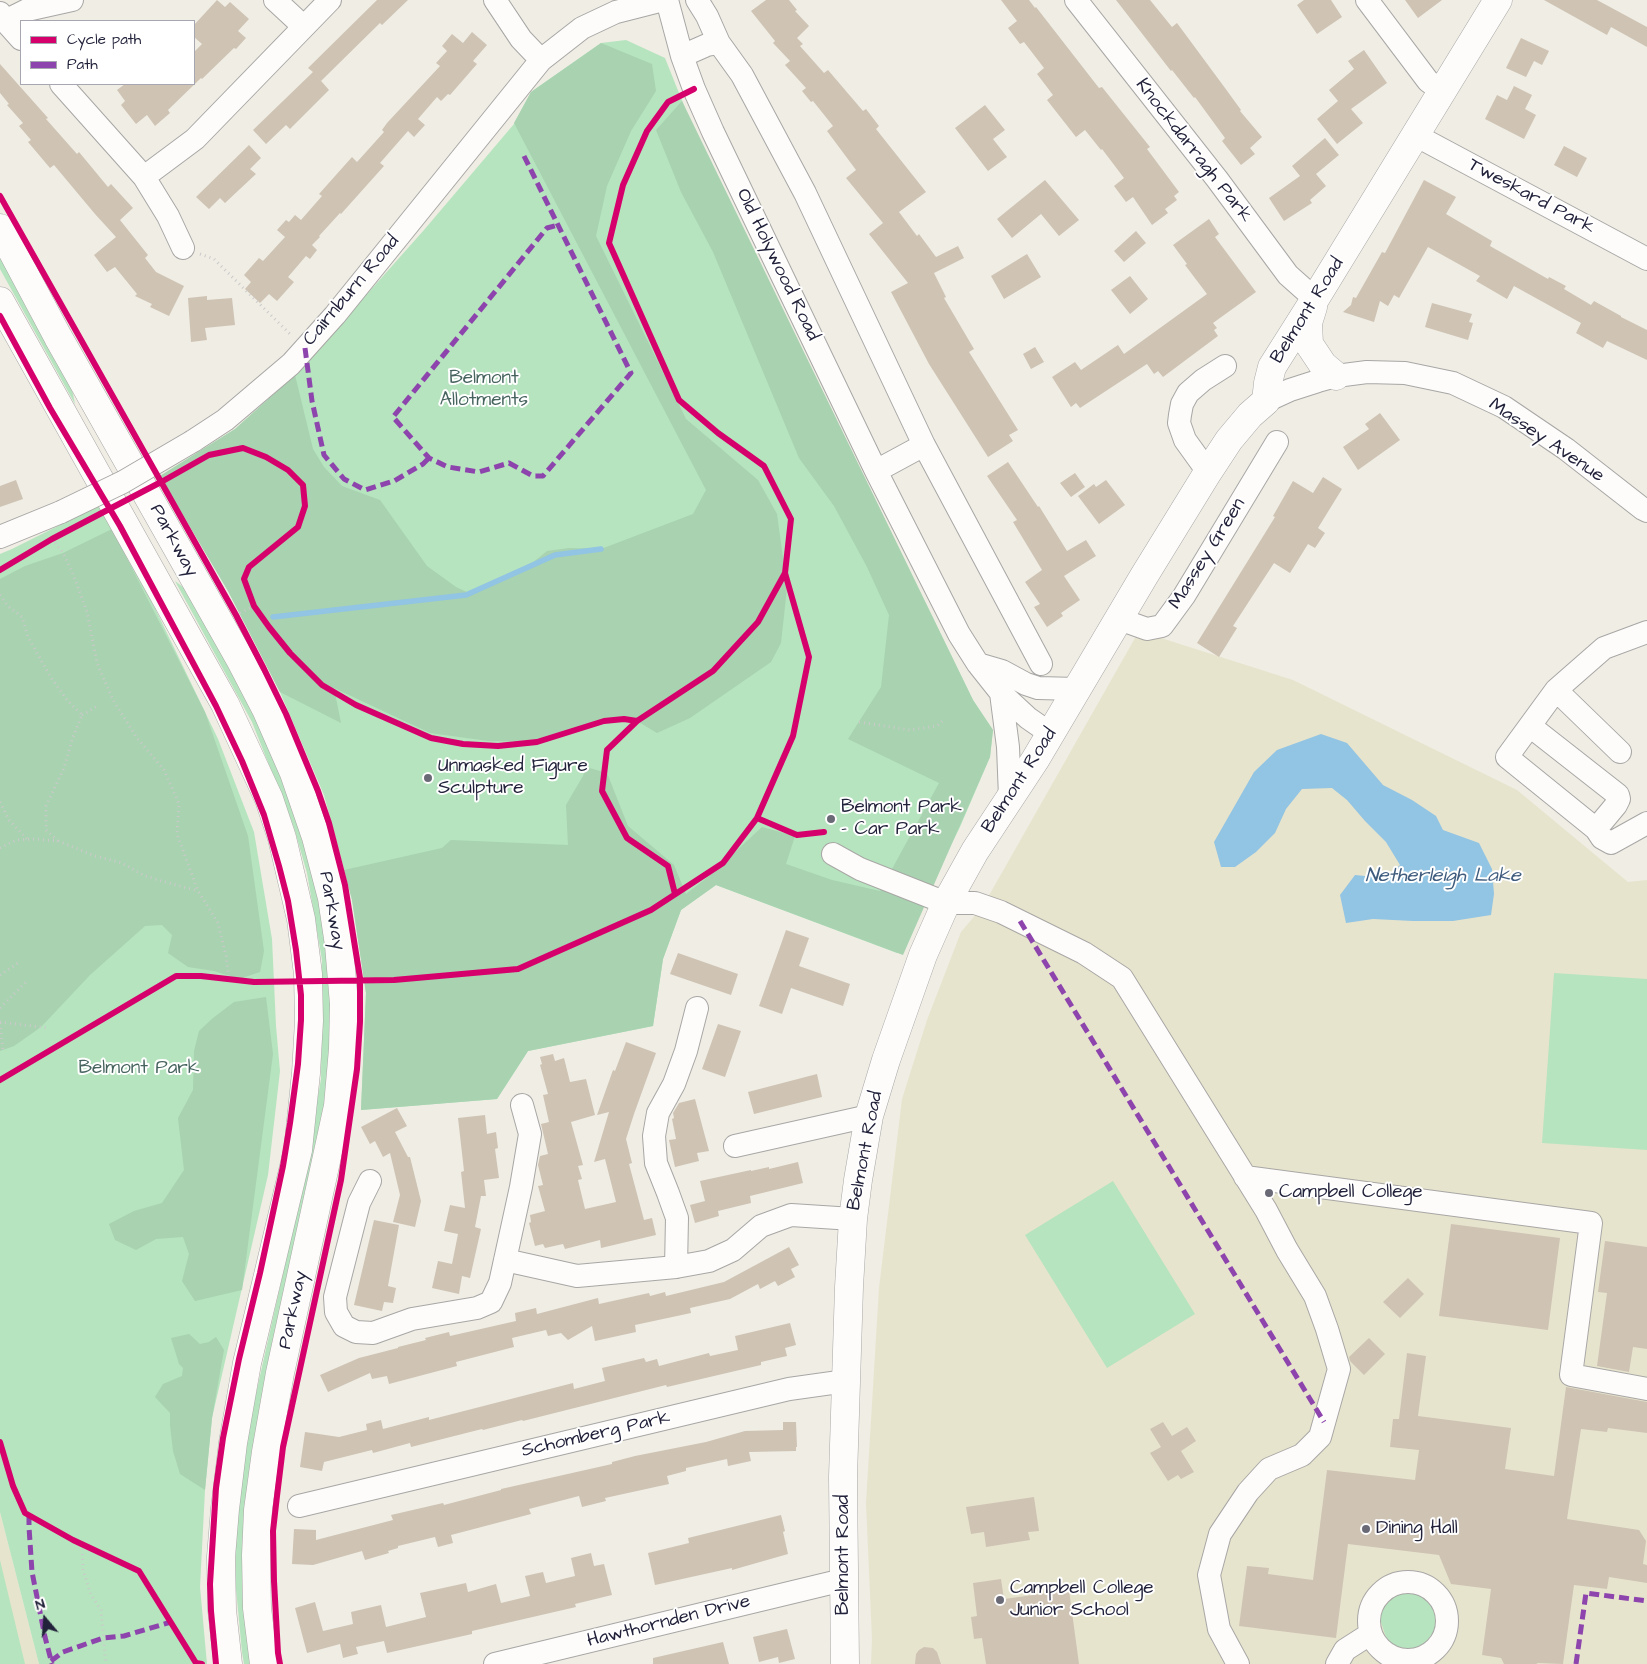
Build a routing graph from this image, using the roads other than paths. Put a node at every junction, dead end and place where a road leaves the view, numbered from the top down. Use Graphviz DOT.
graph roads {
  1 [pos="72,0"];
  2 [pos="275,0"];
  3 [pos="330,0"];
  4 [pos="495,0"];
  5 [pos="662,0"];
  6 [pos="667,0"];
  7 [pos="697,0"];
  8 [pos="1076,0"];
  9 [pos="1367,0"];
  10 [pos="1498,0"];
  11 [pos="3,17"];
  12 [pos="303,26"];
  13 [pos="20,38"];
  14 [pos="719,42"];
  15 [pos="682,56"];
  16 [pos="541,60"];
  17 [pos="62,85"];
  18 [pos="1442,91"];
  19 [pos="1415,135"];
  20 [pos="144,178"];
  21 [pos="0,228"];
  22 [pos="183,248"];
  23 [pos="1647,259"];
  24 [pos="1316,298"];
  25 [pos="0,302"];
  26 [pos="1225,366"];
  27 [pos="1336,376"];
  28 [pos="1266,401"];
  29 [pos="1277,442"];
  30 [pos="924,445"];
  31 [pos="876,471"];
  32 [pos="1208,472"];
  33 [pos="1647,510"];
  34 [pos="0,537"];
  35 [pos="1118,619"];
  36 [pos="1647,632"];
  37 [pos="978,664"];
  38 [pos="1041,664"];
  39 [pos="1077,689"];
  40 [pos="1556,690"];
  41 [pos="1001,693"];
  42 [pos="1530,726"];
  43 [pos="1051,734"];
  44 [pos="1620,752"];
  45 [pos="1010,797"];
  46 [pos="1647,823"];
  47 [pos="1596,829"];
  48 [pos="832,854"];
  49 [pos="946,903"];
  50 [pos="697,1008"];
  51 [pos="522,1106"];
  52 [pos="869,1116"];
  53 [pos="735,1146"];
  54 [pos="1245,1177"];
  55 [pos="370,1181"];
  56 [pos="853,1219"];
  57 [pos="505,1260"];
  58 [pos="676,1267"];
  59 [pos="846,1381"];
  60 [pos="1647,1389"];
  61 [pos="299,1506"];
  62 [pos="843,1580"];
  63 [pos="1370,1634"];
  64 [pos="1402,1662"];
  65 [pos="228,1664"];
  66 [pos="264,1664"];
  67 [pos="495,1664"];
  68 [pos="845,1664"];
  69 [pos="1238,1664"];
  70 [pos="1337,1664"];
  1 -- 11 [label="street"];
  2 -- 12 [label="street"];
  3 -- 12 [label="street"];
  4 -- 16 [label="street"];
  5 -- 16 [label="street, Cairnburn Road"];
  6 -- 15 [label="street, Old Holywood Road"];
  7 -- 14 [label="street"];
  8 -- 24 [label="street, Knockdarragh Park"];
  9 -- 18 [label="street"];
  10 -- 18 [label="main road, Belmont Road"];
  11 -- 13 [label="street"];
  12 -- 20 [label="street"];
  14 -- 15 [label="street"];
  14 -- 30 [label="street"];
  15 -- 31 [label="street, Old Holywood Road"];
  16 -- 34 [label="street, Cairnburn Road, bridge"];
  17 -- 20 [label="street"];
  18 -- 19 [label="main road, Belmont Road"];
  19 -- 23 [label="street, Tweskard Park"];
  19 -- 24 [label="main road, Belmont Road"];
  20 -- 22 [label="street"];
  21 -- 66 [label="main road, Parkway"];
  24 -- 27 [label="main road"];
  24 -- 28 [label="main road, Belmont Road"];
  25 -- 65 [label="main road, Parkway"];
  26 -- 32 [label="street"];
  27 -- 28 [label="street, Massey Avenue"];
  27 -- 33 [label="street, Massey Avenue"];
  28 -- 32 [label="main road, Belmont Road"];
  29 -- 35 [label="street, Massey Green"];
  30 -- 31 [label="street"];
  30 -- 38 [label="street"];
  31 -- 37 [label="street, Old Holywood Road"];
  32 -- 35 [label="main road, Belmont Road"];
  35 -- 39 [label="main road, Belmont Road"];
  36 -- 40 [label="street"];
  37 -- 39 [label="street"];
  37 -- 41 [label="street, Old Holywood Road"];
  39 -- 43 [label="main road, Belmont Road"];
  40 -- 42 [label="street"];
  40 -- 44 [label="street"];
  41 -- 43 [label="street, Old Holywood Road"];
  41 -- 45 [label="street"];
  42 -- 47 [label="street"];
  42 -- 47 [label="street"];
  43 -- 45 [label="main road, Belmont Road"];
  45 -- 49 [label="main road, Belmont Road"];
  46 -- 47 [label="street"];
  48 -- 49 [label="street"];
  49 -- 52 [label="main road, Belmont Road"];
  49 -- 54 [label="street"];
  50 -- 58 [label="street"];
  51 -- 57 [label="street"];
  52 -- 53 [label="street"];
  52 -- 56 [label="main road, Belmont Road"];
  54 -- 60 [label="street"];
  54 -- 69 [label="street"];
  55 -- 57 [label="street"];
  56 -- 58 [label="street"];
  56 -- 59 [label="main road, Belmont Road"];
  57 -- 58 [label="street"];
  59 -- 61 [label="street, Schomberg Park"];
  59 -- 62 [label="main road, Belmont Road"];
  62 -- 67 [label="street, Hawthornden Drive"];
  62 -- 68 [label="main road, Belmont Road"];
  63 -- 64 [label="street"];
  63 -- 64 [label="street"];
  63 -- 70 [label="street"];
}
